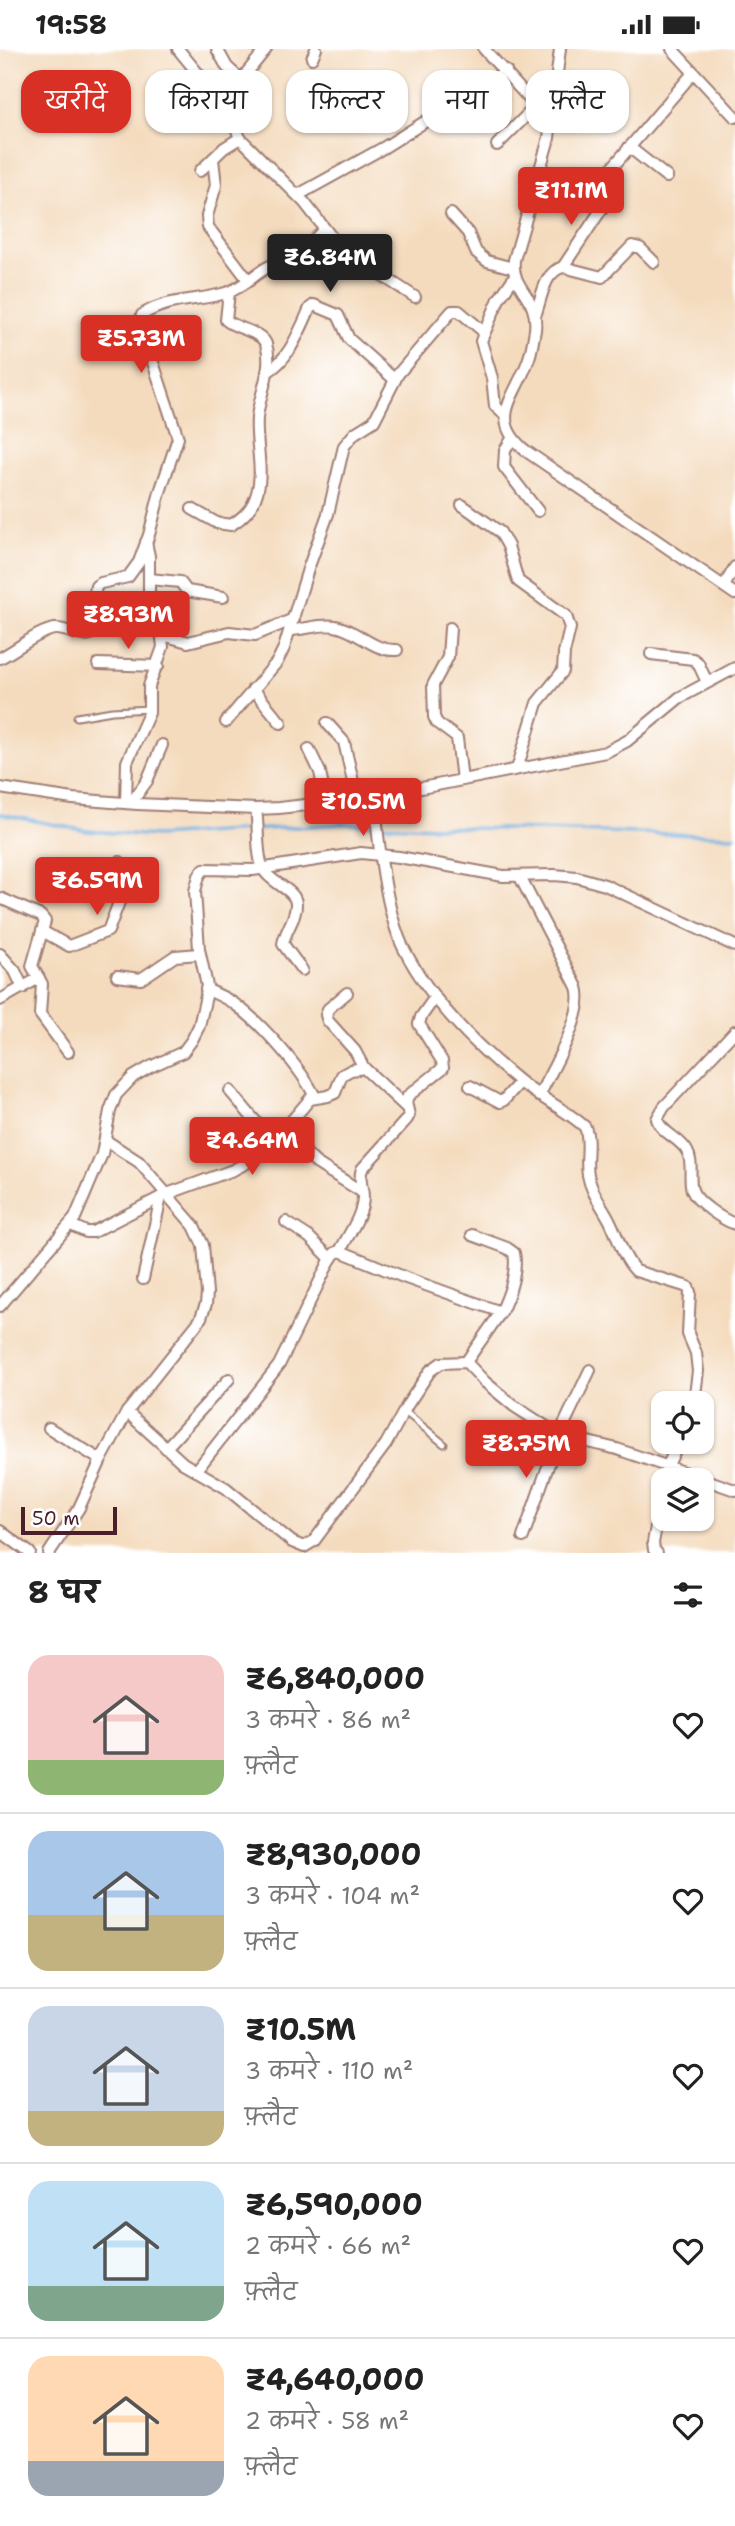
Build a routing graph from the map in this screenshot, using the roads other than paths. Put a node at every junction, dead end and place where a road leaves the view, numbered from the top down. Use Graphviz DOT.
graph roads {
  1 [pos="178,49"];
  2 [pos="216,49"];
  3 [pos="266,49"];
  4 [pos="484,49"];
  5 [pos="560,49"];
  6 [pos="672,49"];
  7 [pos="195,70"];
  8 [pos="230,70"];
  9 [pos="249,70"];
  10 [pos="505,70"];
  11 [pos="557,70"];
  12 [pos="694,73"];
  13 [pos="512,78"];
  14 [pos="526,94"];
  15 [pos="526,116"];
  16 [pos="735,117"];
  17 [pos="422,124"];
  18 [pos="238,133"];
  19 [pos="549,133"];
  20 [pos="240,138"];
  21 [pos="497,145"];
  22 [pos="629,147"];
  23 [pos="213,159"];
  24 [pos="611,169"];
  25 [pos="200,170"];
  26 [pos="667,177"];
  27 [pos="298,195"];
  28 [pos="605,204"];
  29 [pos="451,214"];
  30 [pos="324,229"];
  31 [pos="654,262"];
  32 [pos="563,267"];
  33 [pos="514,272"];
  34 [pos="249,281"];
  35 [pos="229,292"];
  36 [pos="415,297"];
  37 [pos="536,313"];
  38 [pos="484,332"];
  39 [pos="267,373"];
  40 [pos="395,380"];
  41 [pos="505,415"];
  42 [pos="512,439"];
  43 [pos="462,505"];
  44 [pos="192,509"];
  45 [pos="538,511"];
  46 [pos="146,542"];
  47 [pos="735,567"];
  48 [pos="149,579"];
  49 [pos="724,586"];
  50 [pos="735,594"];
  51 [pos="223,597"];
  52 [pos="292,624"];
  53 [pos="450,628"];
  54 [pos="163,635"];
  55 [pos="397,650"];
  56 [pos="651,654"];
  57 [pos="0,658"];
  58 [pos="98,664"];
  59 [pos="158,666"];
  60 [pos="735,668"];
  61 [pos="707,683"];
  62 [pos="253,689"];
  63 [pos="150,709"];
  64 [pos="77,717"];
  65 [pos="226,722"];
  66 [pos="281,723"];
  67 [pos="327,723"];
  68 [pos="162,745"];
  69 [pos="309,749"];
  70 [pos="517,769"];
  71 [pos="462,780"];
  72 [pos="0,788"];
  73 [pos="357,799"];
  74 [pos="375,800"];
  75 [pos="128,803"];
  76 [pos="326,803"];
  77 [pos="256,809"];
  78 [pos="381,849"];
  79 [pos="120,862"];
  80 [pos="263,867"];
  81 [pos="520,877"];
  82 [pos="0,898"];
  83 [pos="42,931"];
  84 [pos="735,946"];
  85 [pos="0,954"];
  86 [pos="200,954"];
  87 [pos="302,970"];
  88 [pos="117,976"];
  89 [pos="39,978"];
  90 [pos="23,988"];
  91 [pos="206,989"];
  92 [pos="347,993"];
  93 [pos="436,997"];
  94 [pos="0,1000"];
  95 [pos="735,1031"];
  96 [pos="68,1052"];
  97 [pos="364,1068"];
  98 [pos="520,1081"];
  99 [pos="470,1086"];
  100 [pos="230,1091"];
  101 [pos="315,1097"];
  102 [pos="539,1097"];
  103 [pos="407,1108"];
  104 [pos="283,1131"];
  105 [pos="105,1140"];
  106 [pos="272,1141"];
  107 [pos="362,1192"];
  108 [pos="164,1195"];
  109 [pos="286,1222"];
  110 [pos="71,1224"];
  111 [pos="735,1224"];
  112 [pos="472,1235"];
  113 [pos="340,1251"];
  114 [pos="331,1259"];
  115 [pos="143,1279"];
  116 [pos="0,1306"];
  117 [pos="501,1312"];
  118 [pos="466,1362"];
  119 [pos="590,1370"];
  120 [pos="229,1379"];
  121 [pos="696,1391"];
  122 [pos="127,1412"];
  123 [pos="404,1412"];
  124 [pos="49,1428"];
  125 [pos="559,1434"];
  126 [pos="444,1444"];
  127 [pos="166,1448"];
  128 [pos="673,1454"];
  129 [pos="100,1460"];
  130 [pos="668,1465"];
  131 [pos="667,1468"];
  132 [pos="196,1471"];
  133 [pos="735,1490"];
  134 [pos="0,1531"];
  135 [pos="655,1531"];
  136 [pos="523,1537"];
  137 [pos="30,1553"];
  138 [pos="49,1553"];
  139 [pos="657,1553"];
  1 -- 7 [label="street"];
  2 -- 8 [label="street"];
  3 -- 9 [label="street"];
  4 -- 10 [label="street"];
  5 -- 11 [label="street"];
  6 -- 12 [label="street"];
  12 -- 16 [label="street"];
  12 -- 22 [label="street"];
  13 -- 14 [label="street"];
  15 -- 21 [label="street"];
  17 -- 27 [label="street"];
  18 -- 20 [label="street"];
  19 -- 33 [label="street"];
  20 -- 23 [label="street"];
  20 -- 27 [label="street"];
  22 -- 24 [label="street"];
  22 -- 26 [label="street"];
  23 -- 25 [label="street"];
  23 -- 34 [label="street"];
  27 -- 30 [label="street"];
  28 -- 32 [label="street"];
  29 -- 33 [label="street"];
  30 -- 34 [label="street"];
  30 -- 36 [label="street"];
  31 -- 32 [label="street"];
  32 -- 37 [label="street"];
  33 -- 37 [label="street"];
  33 -- 38 [label="street"];
  34 -- 35 [label="street"];
  35 -- 39 [label="street"];
  35 -- 46 [label="street"];
  37 -- 41 [label="street"];
  38 -- 40 [label="street"];
  38 -- 41 [label="street"];
  39 -- 40 [label="street"];
  39 -- 44 [label="street"];
  40 -- 52 [label="street"];
  41 -- 42 [label="street"];
  42 -- 45 [label="street"];
  42 -- 49 [label="street"];
  43 -- 70 [label="street"];
  46 -- 48 [label="street"];
  46 -- 57 [label="street"];
  47 -- 49 [label="street"];
  48 -- 51 [label="street"];
  48 -- 54 [label="street"];
  49 -- 50 [label="street"];
  52 -- 54 [label="street"];
  52 -- 55 [label="street"];
  52 -- 62 [label="street"];
  53 -- 71 [label="street"];
  54 -- 59 [label="street"];
  56 -- 61 [label="street"];
  58 -- 59 [label="street"];
  59 -- 63 [label="street"];
  60 -- 61 [label="street"];
  61 -- 70 [label="street"];
  62 -- 65 [label="street"];
  62 -- 66 [label="street"];
  63 -- 64 [label="lane"];
  63 -- 75 [label="street"];
  67 -- 73 [label="street"];
  68 -- 75 [label="street"];
  69 -- 76 [label="street"];
  70 -- 71 [label="street"];
  71 -- 74 [label="street"];
  72 -- 75 [label="street"];
  73 -- 74 [label="street"];
  73 -- 76 [label="street"];
  74 -- 78 [label="street"];
  75 -- 77 [label="street"];
  76 -- 77 [label="street"];
  77 -- 80 [label="street"];
  78 -- 80 [label="street"];
  78 -- 81 [label="street"];
  78 -- 93 [label="street"];
  79 -- 83 [label="street"];
  80 -- 86 [label="street"];
  80 -- 87 [label="street"];
  81 -- 84 [label="street"];
  81 -- 102 [label="street"];
  82 -- 83 [label="street"];
  83 -- 89 [label="street"];
  85 -- 90 [label="street"];
  86 -- 88 [label="street"];
  86 -- 91 [label="street"];
  89 -- 90 [label="street"];
  89 -- 96 [label="street"];
  90 -- 94 [label="street"];
  91 -- 101 [label="street"];
  91 -- 105 [label="street"];
  92 -- 97 [label="street"];
  93 -- 98 [label="street"];
  93 -- 103 [label="street"];
  95 -- 111 [label="street"];
  97 -- 101 [label="street"];
  97 -- 103 [label="street"];
  98 -- 99 [label="street"];
  98 -- 102 [label="street"];
  100 -- 106 [label="street"];
  101 -- 104 [label="street"];
  102 -- 121 [label="street"];
  103 -- 107 [label="street"];
  104 -- 106 [label="street"];
  104 -- 107 [label="street"];
  105 -- 108 [label="street"];
  105 -- 110 [label="street"];
  106 -- 108 [label="street"];
  107 -- 113 [label="street"];
  108 -- 110 [label="street"];
  108 -- 115 [label="street"];
  108 -- 122 [label="street"];
  109 -- 114 [label="street"];
  110 -- 116 [label="street"];
  112 -- 117 [label="street"];
  113 -- 114 [label="street"];
  113 -- 117 [label="street"];
  114 -- 132 [label="street"];
  117 -- 118 [label="street"];
  118 -- 123 [label="street"];
  118 -- 125 [label="street"];
  119 -- 125 [label="street"];
  120 -- 127 [label="street"];
  122 -- 127 [label="street"];
  122 -- 129 [label="street"];
  123 -- 126 [label="lane"];
  123 -- 132 [label="street"];
  124 -- 129 [label="street"];
  125 -- 130 [label="street"];
  125 -- 136 [label="street"];
  127 -- 132 [label="street"];
  128 -- 130 [label="street"];
  129 -- 138 [label="street"];
  130 -- 131 [label="street"];
  130 -- 133 [label="street"];
  134 -- 137 [label="street"];
  135 -- 139 [label="street"];
}
